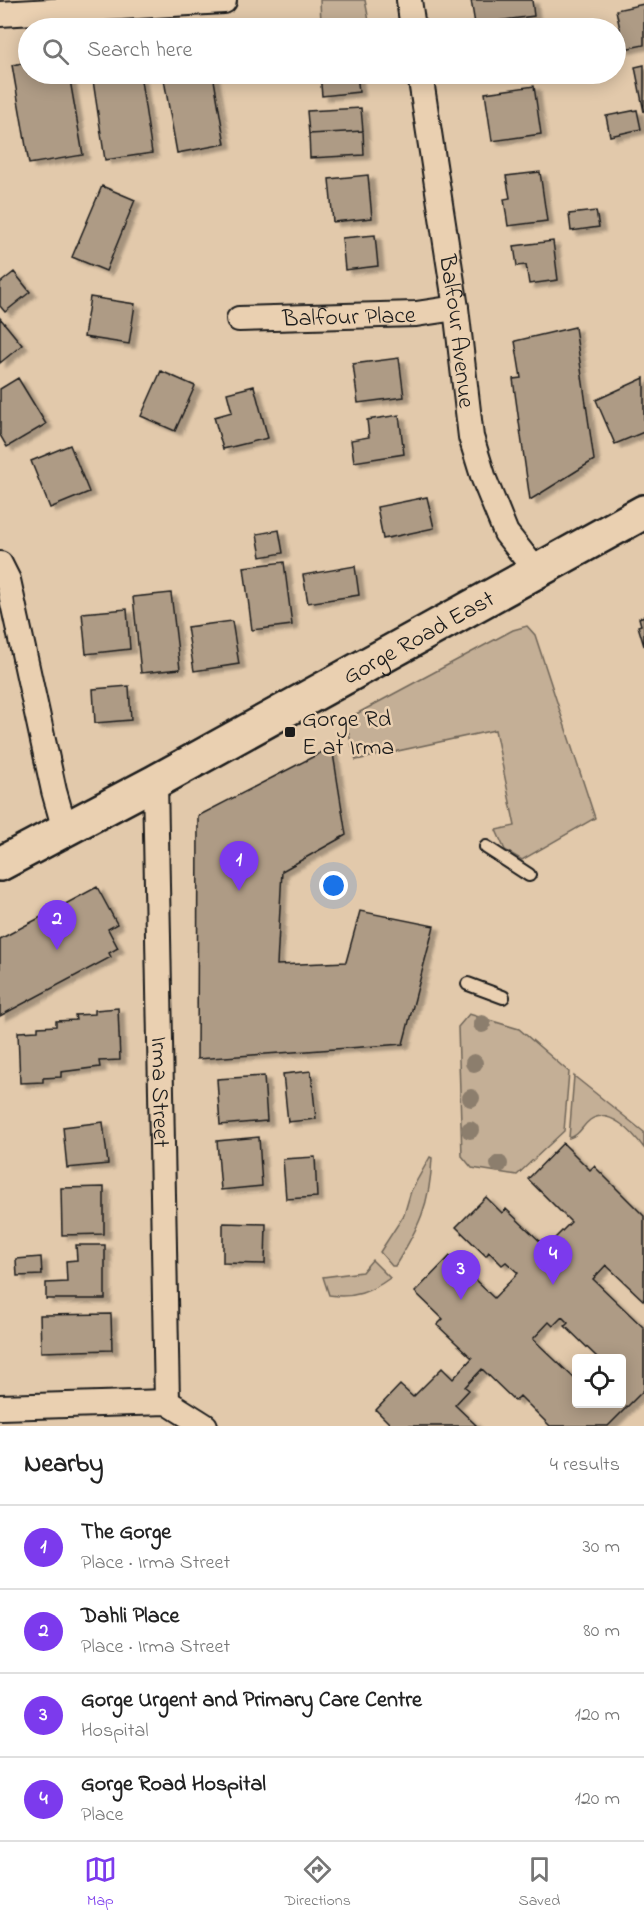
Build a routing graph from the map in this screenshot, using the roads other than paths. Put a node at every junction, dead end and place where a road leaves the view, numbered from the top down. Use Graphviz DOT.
graph roads {
  1 [pos="409,0"];
  2 [pos="224,1"];
  3 [pos="0,14"];
  4 [pos="412,18"];
  5 [pos="422,84"];
  6 [pos="456,308"];
  7 [pos="239,319"];
  8 [pos="644,512"];
  9 [pos="0,564"];
  10 [pos="537,572"];
  11 [pos="155,783"];
  12 [pos="65,830"];
  13 [pos="486,847"];
  14 [pos="0,864"];
  15 [pos="529,875"];
  16 [pos="468,984"];
  17 [pos="504,998"];
  18 [pos="167,1402"];
  19 [pos="0,1407"];
  20 [pos="205,1426"];
  1 -- 4 [label="street"];
  2 -- 3 [label="street"];
  5 -- 6 [label="street, Balfour Avenue"];
  6 -- 7 [label="street, Balfour Place"];
  6 -- 10 [label="street, Balfour Avenue"];
  8 -- 10 [label="main road, Gorge Road East"];
  9 -- 12 [label="street"];
  10 -- 11 [label="main road, Gorge Road East"];
  11 -- 12 [label="main road, Gorge Road East"];
  11 -- 18 [label="street, Irma Street"];
  12 -- 14 [label="main road, Gorge Road East"];
  13 -- 15 [label="lane"];
  16 -- 17 [label="lane"];
  18 -- 19 [label="street"];
  18 -- 20 [label="street"];
}
